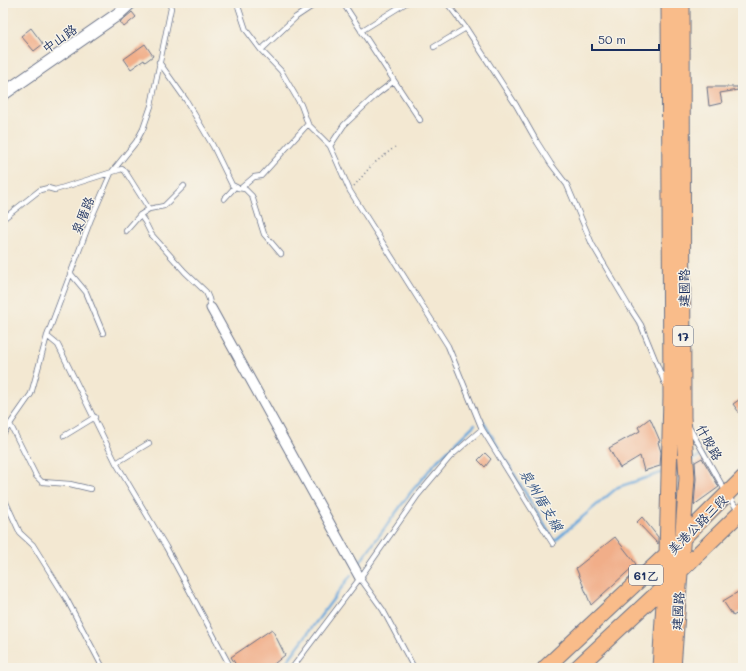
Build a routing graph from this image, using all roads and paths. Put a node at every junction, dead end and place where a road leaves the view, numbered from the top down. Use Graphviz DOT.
graph roads {
  1 [pos="130,3"];
  2 [pos="169,3"];
  3 [pos="237,3"];
  4 [pos="317,3"];
  5 [pos="343,3"];
  6 [pos="406,3"];
  7 [pos="447,3"];
  8 [pos="669,3"];
  9 [pos="682,3"];
  10 [pos="466,28"];
  11 [pos="361,31"];
  12 [pos="434,47"];
  13 [pos="261,50"];
  14 [pos="159,62"];
  15 [pos="394,81"];
  16 [pos="3,94"];
  17 [pos="420,120"];
  18 [pos="308,124"];
  19 [pos="330,146"];
  20 [pos="394,147"];
  21 [pos="111,173"];
  22 [pos="184,186"];
  23 [pos="235,186"];
  24 [pos="241,188"];
  25 [pos="350,191"];
  26 [pos="224,199"];
  27 [pos="149,209"];
  28 [pos="140,215"];
  29 [pos="3,219"];
  30 [pos="126,231"];
  31 [pos="282,254"];
  32 [pos="70,274"];
  33 [pos="211,308"];
  34 [pos="103,333"];
  35 [pos="47,336"];
  36 [pos="673,401"];
  37 [pos="681,414"];
  38 [pos="95,417"];
  39 [pos="10,424"];
  40 [pos="482,429"];
  41 [pos="3,434"];
  42 [pos="64,436"];
  43 [pos="149,443"];
  44 [pos="116,463"];
  45 [pos="743,478"];
  46 [pos="91,489"];
  47 [pos="727,494"];
  48 [pos="3,496"];
  49 [pos="742,514"];
  50 [pos="682,540"];
  51 [pos="553,544"];
  52 [pos="668,554"];
  53 [pos="680,572"];
  54 [pos="360,578"];
  55 [pos="665,586"];
  56 [pos="103,668"];
  57 [pos="231,668"];
  58 [pos="292,668"];
  59 [pos="414,668"];
  60 [pos="545,668"];
  61 [pos="577,668"];
  62 [pos="660,668"];
  63 [pos="673,668"];
  1 -- 16 [label="street, 中山路"];
  2 -- 14 [label="lane, 泉厝路"];
  3 -- 13 [label="lane"];
  4 -- 13 [label="lane"];
  5 -- 11 [label="lane"];
  6 -- 11 [label="lane"];
  7 -- 10 [label="lane"];
  8 -- 36 [label="main road, 建國路 / 17"];
  9 -- 37 [label="main road, 建國路 / 17"];
  10 -- 12 [label="lane"];
  10 -- 36 [label="lane"];
  11 -- 15 [label="lane"];
  13 -- 18 [label="lane"];
  14 -- 21 [label="lane, 泉厝路"];
  14 -- 23 [label="lane"];
  15 -- 17 [label="lane"];
  15 -- 19 [label="lane"];
  18 -- 19 [label="lane"];
  18 -- 24 [label="lane"];
  19 -- 25 [label="lane"];
  20 -- 25 [label="path"];
  21 -- 27 [label="lane"];
  21 -- 29 [label="lane"];
  21 -- 32 [label="lane, 泉厝路"];
  22 -- 27 [label="lane"];
  23 -- 24 [label="lane"];
  23 -- 26 [label="lane"];
  24 -- 31 [label="lane"];
  25 -- 40 [label="lane"];
  27 -- 28 [label="lane"];
  28 -- 30 [label="lane"];
  28 -- 33 [label="lane"];
  32 -- 34 [label="lane"];
  32 -- 35 [label="lane, 泉厝路"];
  33 -- 54 [label="street"];
  35 -- 38 [label="lane"];
  35 -- 39 [label="lane, 泉厝路"];
  36 -- 52 [label="main road, 建國路 / 17"];
  37 -- 47 [label="lane, 什股路"];
  37 -- 50 [label="main road, 建國路 / 17"];
  38 -- 42 [label="lane"];
  38 -- 44 [label="lane"];
  39 -- 41 [label="lane, 泉厝路"];
  39 -- 46 [label="lane"];
  40 -- 51 [label="lane"];
  40 -- 54 [label="lane"];
  43 -- 44 [label="lane"];
  44 -- 57 [label="lane"];
  45 -- 47 [label="main road, 美港公路三段 / 61乙"];
  47 -- 49 [label="lane, 什股路"];
  47 -- 50 [label="main road, 美港公路三段 / 61乙"];
  48 -- 56 [label="lane"];
  49 -- 53 [label="main road, 美港公路三段 / 61乙"];
  50 -- 52 [label="main road, 美港公路三段 / 61乙"];
  50 -- 53 [label="main road, 建國路 / 17"];
  52 -- 55 [label="main road, 建國路 / 17"];
  52 -- 60 [label="main road, 美港公路三段 / 61乙"];
  53 -- 55 [label="main road, 美港公路三段 / 61乙"];
  53 -- 63 [label="main road, 建國路 / 17"];
  54 -- 58 [label="lane"];
  54 -- 59 [label="lane"];
  55 -- 61 [label="main road, 美港公路三段 / 61乙"];
  55 -- 62 [label="main road, 建國路 / 17"];
}
